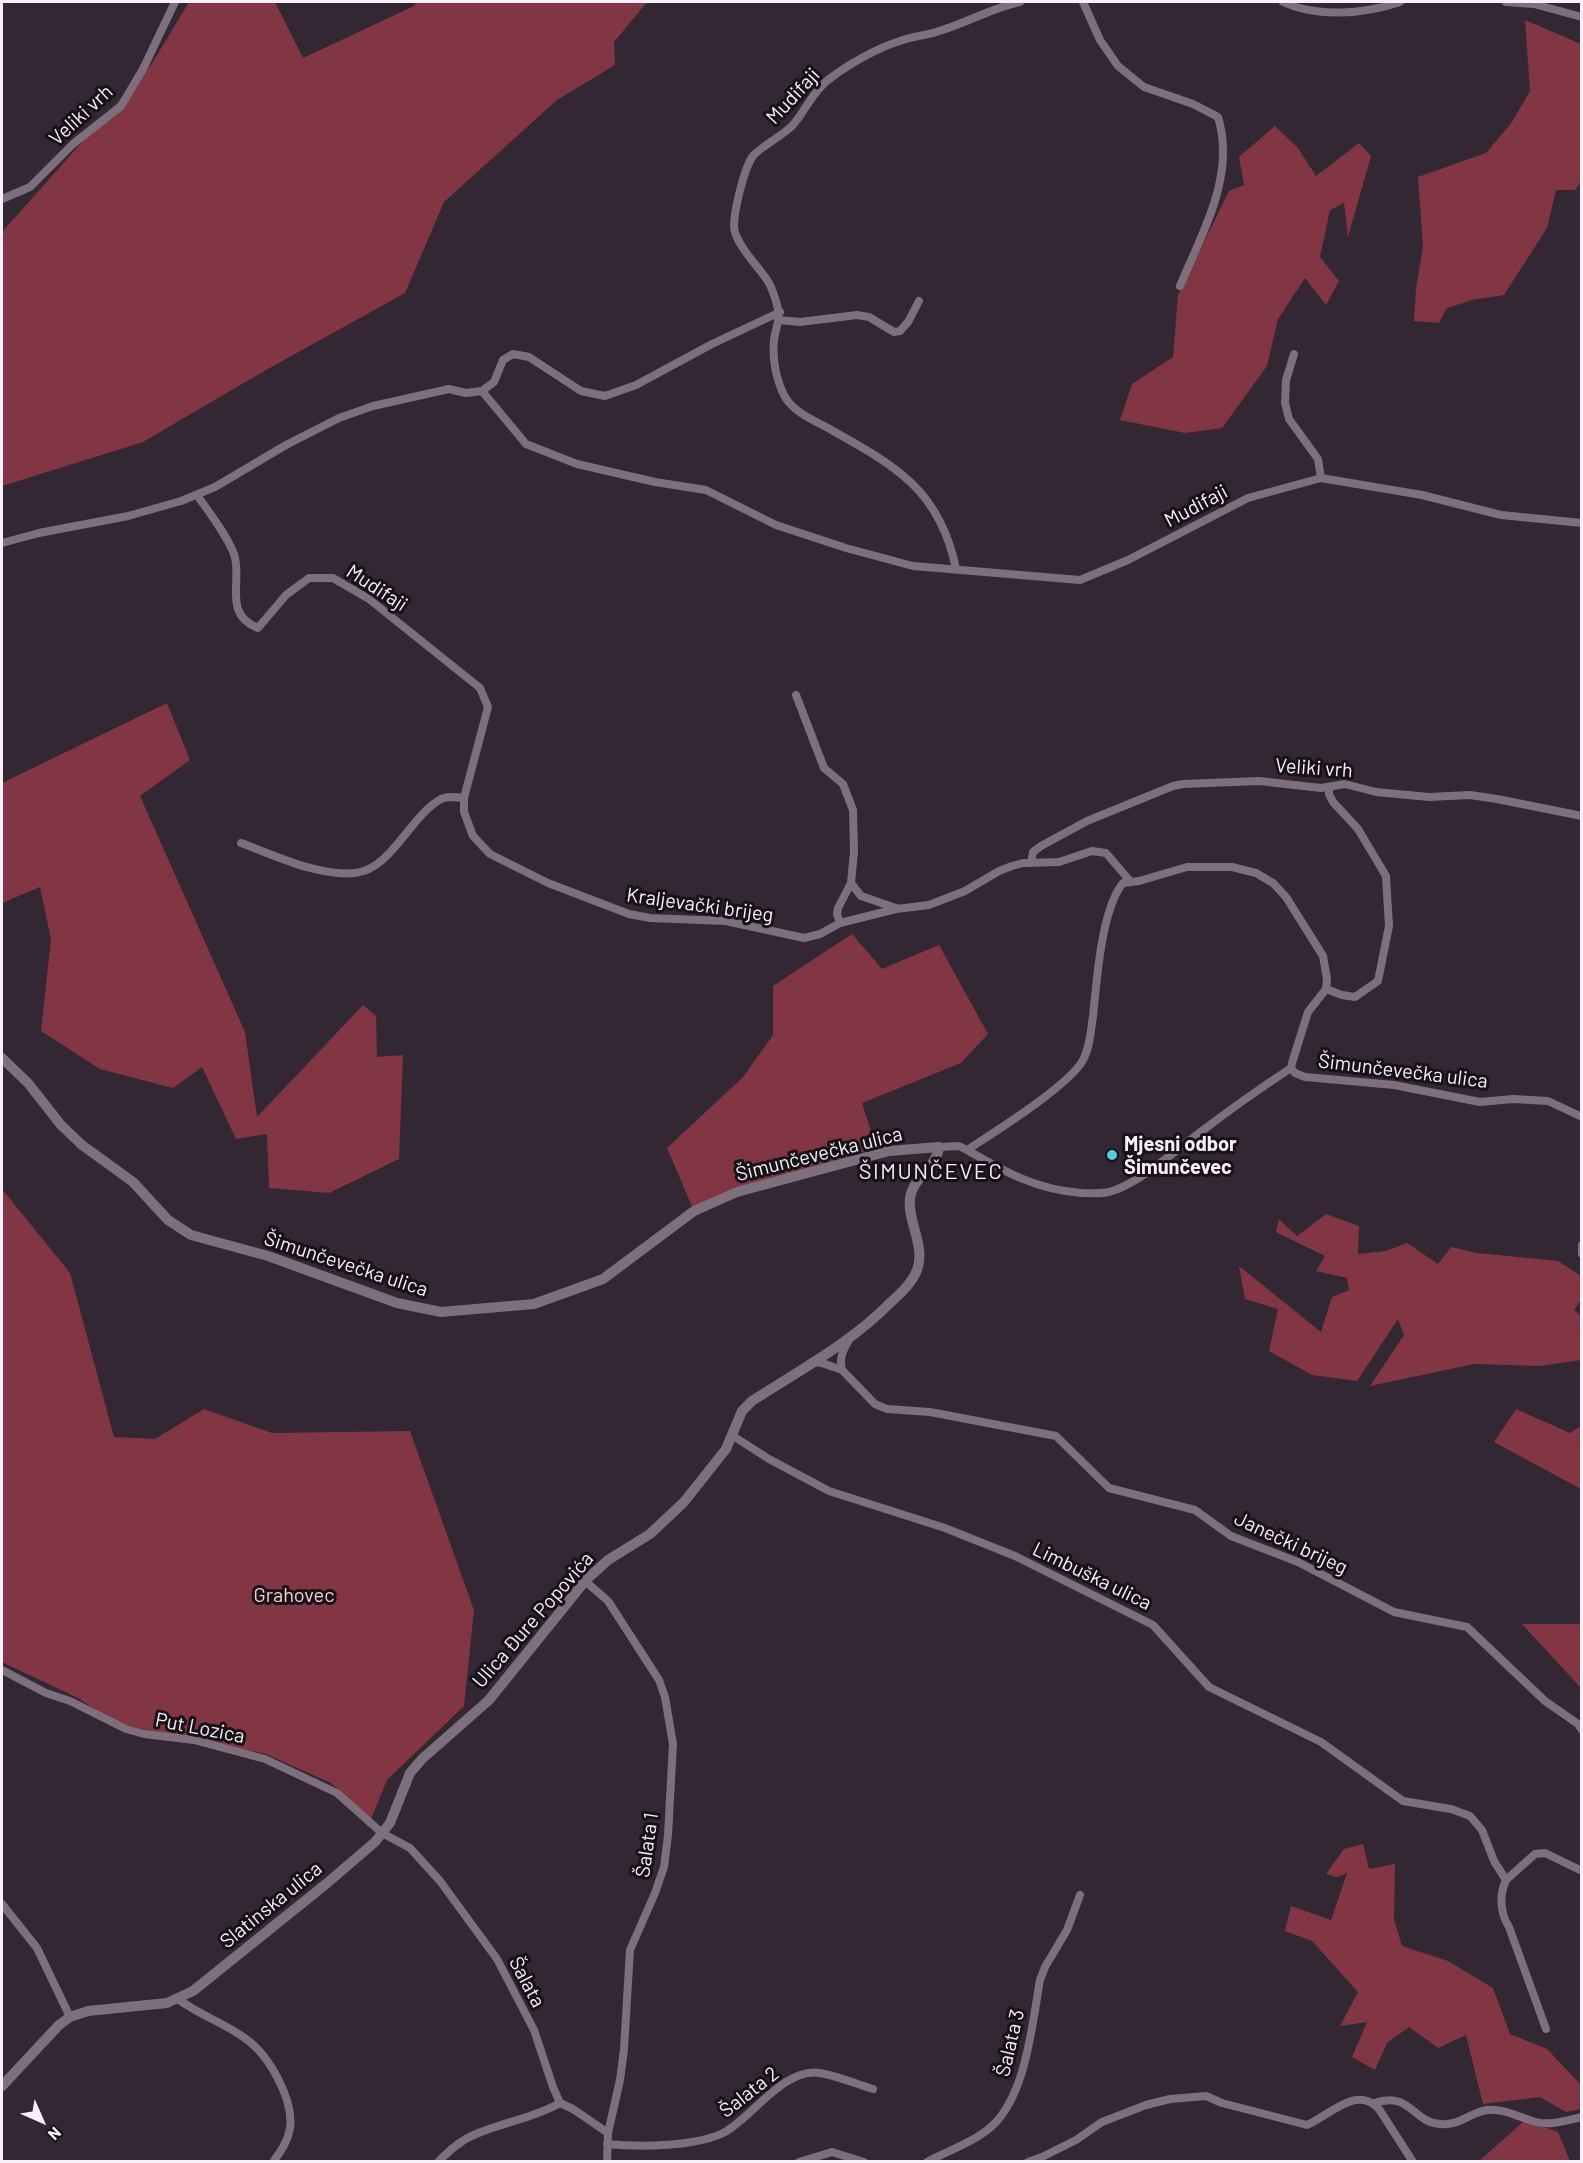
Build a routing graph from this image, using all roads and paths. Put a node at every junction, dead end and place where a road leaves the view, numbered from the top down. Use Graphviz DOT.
graph roads {
  1 [pos="175,2"];
  2 [pos="1020,2"];
  3 [pos="1083,2"];
  4 [pos="1283,2"];
  5 [pos="1400,2"];
  6 [pos="1506,2"];
  7 [pos="1581,17"];
  8 [pos="2,199"];
  9 [pos="1180,286"];
  10 [pos="919,302"];
  11 [pos="779,316"];
  12 [pos="1294,354"];
  13 [pos="482,391"];
  14 [pos="1321,478"];
  15 [pos="197,495"];
  16 [pos="1581,523"];
  17 [pos="2,543"];
  18 [pos="956,569"];
  19 [pos="796,695"];
  20 [pos="1329,788"];
  21 [pos="464,798"];
  22 [pos="1581,816"];
  23 [pos="240,843"];
  24 [pos="1030,863"];
  25 [pos="1131,882"];
  26 [pos="850,883"];
  27 [pos="896,909"];
  28 [pos="840,923"];
  29 [pos="1326,989"];
  30 [pos="2,1058"];
  31 [pos="1291,1068"];
  32 [pos="1581,1118"];
  33 [pos="939,1147"];
  34 [pos="967,1150"];
  35 [pos="1581,1245"];
  36 [pos="1581,1254"];
  37 [pos="849,1340"];
  38 [pos="812,1362"];
  39 [pos="842,1370"];
  40 [pos="733,1436"];
  41 [pos="585,1581"];
  42 [pos="2,1670"];
  43 [pos="1581,1730"];
  44 [pos="382,1833"];
  45 [pos="1581,1871"];
  46 [pos="1506,1880"];
  47 [pos="1080,1895"];
  48 [pos="2,1904"];
  49 [pos="178,1999"];
  50 [pos="70,2017"];
  51 [pos="1546,2029"];
  52 [pos="2,2086"];
  53 [pos="873,2089"];
  54 [pos="560,2103"];
  55 [pos="1374,2103"];
  56 [pos="1581,2117"];
  57 [pos="608,2133"];
  58 [pos="607,2144"];
  59 [pos="273,2162"];
  60 [pos="438,2162"];
  61 [pos="607,2162"];
  62 [pos="799,2162"];
  63 [pos="864,2162"];
  64 [pos="927,2162"];
  65 [pos="1028,2162"];
  66 [pos="1413,2162"];
  1 -- 8 [label="street, Veliki vrh"];
  2 -- 11 [label="street, Mudifaji"];
  3 -- 9 [label="street"];
  4 -- 5 [label="street"];
  6 -- 7 [label="street"];
  10 -- 11 [label="street"];
  11 -- 13 [label="street"];
  11 -- 18 [label="street, Mudifaji"];
  12 -- 14 [label="street"];
  13 -- 15 [label="street"];
  13 -- 18 [label="street, Mudifaji"];
  14 -- 16 [label="street"];
  14 -- 18 [label="street, Mudifaji"];
  15 -- 17 [label="street"];
  15 -- 21 [label="street, Mudifaji"];
  19 -- 26 [label="street"];
  20 -- 22 [label="street, Veliki vrh"];
  20 -- 24 [label="street, Veliki vrh"];
  20 -- 29 [label="street"];
  21 -- 23 [label="street"];
  21 -- 28 [label="street, Kraljevački brijeg"];
  24 -- 25 [label="street, Kraljevački brijeg"];
  24 -- 27 [label="street, Kraljevački brijeg"];
  25 -- 29 [label="street"];
  25 -- 34 [label="street"];
  26 -- 27 [label="street, Kraljevački brijeg"];
  26 -- 28 [label="street"];
  27 -- 28 [label="street, Kraljevački brijeg"];
  29 -- 31 [label="street, Šimunčevečka ulica"];
  30 -- 33 [label="street, Šimunčevečka ulica"];
  31 -- 32 [label="street, Šimunčevečka ulica"];
  31 -- 34 [label="street, Šimunčevečka ulica"];
  33 -- 34 [label="street, Šimunčevečka ulica"];
  33 -- 37 [label="street, Ulica Đure Popovića"];
  35 -- 36 [label="street"];
  37 -- 38 [label="street, Ulica Đure Popovića"];
  37 -- 39 [label="street"];
  38 -- 39 [label="street"];
  38 -- 40 [label="street, Ulica Đure Popovića"];
  39 -- 43 [label="street, Janečki brijeg"];
  40 -- 41 [label="street, Ulica Đure Popovića"];
  40 -- 46 [label="street, Limbuška ulica"];
  41 -- 44 [label="street, Ulica Đure Popovića"];
  41 -- 57 [label="street, Šalata 1"];
  42 -- 44 [label="street, Put Lozica"];
  44 -- 49 [label="street, Slatinska ulica"];
  44 -- 54 [label="street, Šalata"];
  45 -- 46 [label="street"];
  46 -- 51 [label="street"];
  47 -- 64 [label="street, Šalata 3"];
  48 -- 50 [label="street"];
  49 -- 50 [label="street, Slatinska ulica"];
  49 -- 59 [label="street"];
  50 -- 52 [label="street, Slatinska ulica"];
  53 -- 58 [label="street, Šalata 2"];
  54 -- 57 [label="street"];
  54 -- 60 [label="street"];
  55 -- 56 [label="street"];
  55 -- 65 [label="street"];
  55 -- 66 [label="street"];
  57 -- 58 [label="street"];
  58 -- 61 [label="street"];
  62 -- 63 [label="street"];
}
